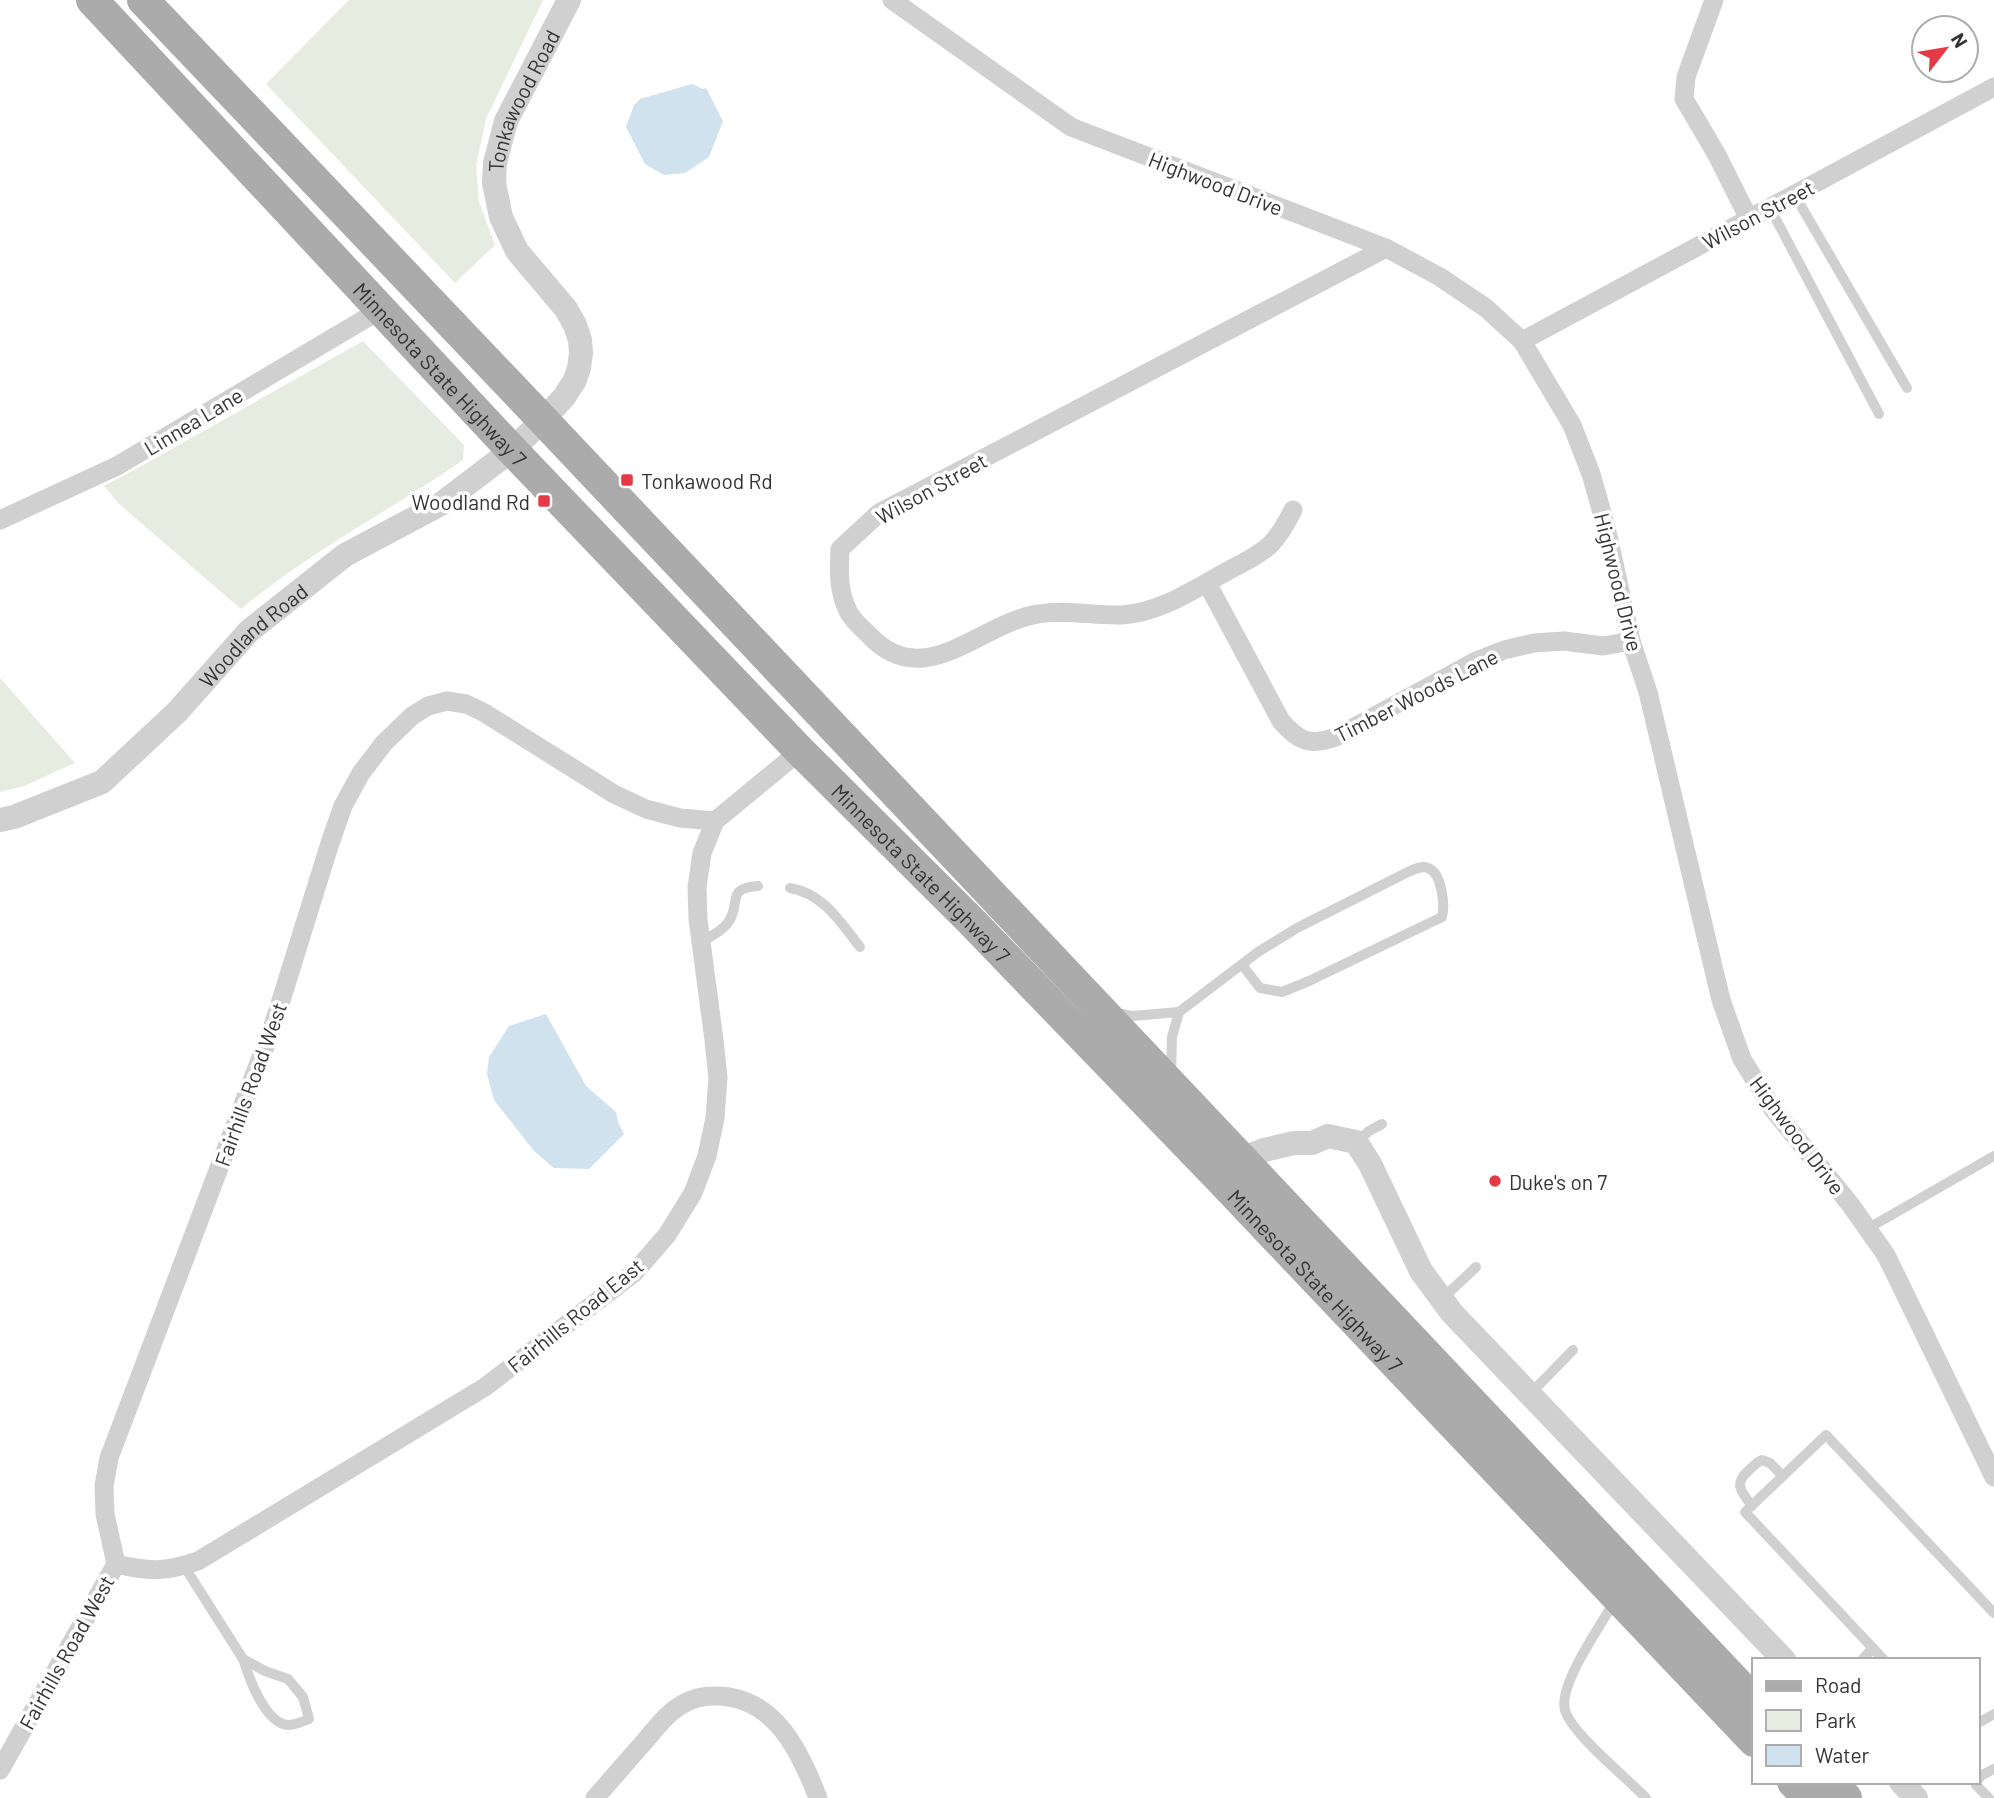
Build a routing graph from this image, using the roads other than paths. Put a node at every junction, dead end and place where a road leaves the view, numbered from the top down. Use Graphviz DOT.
graph roads {
  1 [pos="92,0"];
  2 [pos="144,0"];
  3 [pos="569,0"];
  4 [pos="892,0"];
  5 [pos="1714,0"];
  6 [pos="1994,87"];
  7 [pos="1794,194"];
  8 [pos="1770,208"];
  9 [pos="1749,219"];
  10 [pos="1386,248"];
  11 [pos="380,310"];
  12 [pos="1522,341"];
  13 [pos="1907,388"];
  14 [pos="1879,414"];
  15 [pos="543,420"];
  16 [pos="512,450"];
  17 [pos="1293,510"];
  18 [pos="0,520"];
  19 [pos="1207,583"];
  20 [pos="1631,641"];
  21 [pos="800,751"];
  22 [pos="0,820"];
  23 [pos="715,821"];
  24 [pos="758,886"];
  25 [pos="790,888"];
  26 [pos="701,942"];
  27 [pos="860,947"];
  28 [pos="1243,965"];
  29 [pos="1099,1010"];
  30 [pos="1179,1012"];
  31 [pos="1170,1085"];
  32 [pos="1382,1124"];
  33 [pos="1356,1142"];
  34 [pos="1994,1156"];
  35 [pos="1241,1159"];
  36 [pos="1867,1229"];
  37 [pos="1476,1267"];
  38 [pos="1441,1299"];
  39 [pos="1573,1350"];
  40 [pos="1530,1395"];
  41 [pos="1783,1476"];
  42 [pos="1994,1478"];
  43 [pos="1752,1506"];
  44 [pos="116,1564"];
  45 [pos="184,1566"];
  46 [pos="1617,1597"];
  47 [pos="1994,1613"];
  48 [pos="1873,1648"];
  49 [pos="1782,1658"];
  50 [pos="1864,1658"];
  51 [pos="1882,1658"];
  52 [pos="243,1659"];
  53 [pos="1752,1699"];
  54 [pos="1752,1739"];
  55 [pos="0,1770"];
  56 [pos="1795,1784"];
  57 [pos="1833,1784"];
  58 [pos="1903,1784"];
  59 [pos="1977,1784"];
  60 [pos="595,1798"];
  61 [pos="818,1798"];
  62 [pos="1646,1798"];
  63 [pos="1808,1798"];
  64 [pos="1846,1798"];
  65 [pos="1916,1798"];
  66 [pos="1989,1798"];
  1 -- 11 [label="main road, Minnesota State Highway 7"];
  2 -- 15 [label="main road, Minnesota State Highway 7"];
  3 -- 15 [label="street, Tonkawood Road"];
  4 -- 10 [label="street, Highwood Drive"];
  5 -- 9 [label="street"];
  6 -- 7 [label="street, Wilson Street"];
  7 -- 8 [label="street, Wilson Street"];
  7 -- 13 [label="lane"];
  8 -- 9 [label="street, Wilson Street"];
  8 -- 14 [label="lane"];
  9 -- 12 [label="street, Wilson Street"];
  10 -- 12 [label="street, Highwood Drive"];
  10 -- 19 [label="street, Wilson Street"];
  11 -- 16 [label="main road, Minnesota State Highway 7"];
  11 -- 18 [label="street, Linnea Lane"];
  12 -- 20 [label="street, Highwood Drive"];
  15 -- 16 [label="street, Tonkawood Road"];
  15 -- 29 [label="main road, Minnesota State Highway 7"];
  16 -- 21 [label="main road, Minnesota State Highway 7"];
  16 -- 22 [label="street, Woodland Road"];
  17 -- 19 [label="street, Wilson Street"];
  19 -- 20 [label="street, Timber Woods Lane"];
  20 -- 36 [label="street, Highwood Drive"];
  21 -- 23 [label="street, Fairhills Road East"];
  21 -- 46 [label="main road, Minnesota State Highway 7"];
  23 -- 26 [label="street, Fairhills Road East"];
  23 -- 44 [label="street, Fairhills Road West"];
  24 -- 26 [label="lane"];
  25 -- 27 [label="lane"];
  26 -- 45 [label="street, Fairhills Road East"];
  28 -- 28 [label="lane"];
  28 -- 30 [label="lane"];
  29 -- 30 [label="lane"];
  29 -- 31 [label="main road, Minnesota State Highway 7"];
  30 -- 31 [label="lane"];
  31 -- 35 [label="main road, Minnesota State Highway 7"];
  32 -- 33 [label="lane"];
  33 -- 35 [label="street"];
  33 -- 38 [label="street"];
  34 -- 36 [label="lane"];
  35 -- 53 [label="main road, Minnesota State Highway 7"];
  36 -- 42 [label="street, Highwood Drive"];
  37 -- 38 [label="lane"];
  38 -- 40 [label="street"];
  39 -- 40 [label="lane"];
  40 -- 49 [label="street"];
  41 -- 43 [label="lane"];
  41 -- 43 [label="lane"];
  41 -- 47 [label="lane"];
  43 -- 48 [label="lane"];
  44 -- 45 [label="street, Fairhills Road East"];
  44 -- 55 [label="street, Fairhills Road West"];
  45 -- 52 [label="lane"];
  46 -- 54 [label="main road, Minnesota State Highway 7"];
  46 -- 62 [label="lane"];
  48 -- 50 [label="lane"];
  48 -- 51 [label="lane"];
  52 -- 52 [label="lane"];
  56 -- 63 [label="main road"];
  57 -- 64 [label="main road"];
  58 -- 65 [label="street"];
  59 -- 66 [label="lane"];
  60 -- 61 [label="street"];
}
